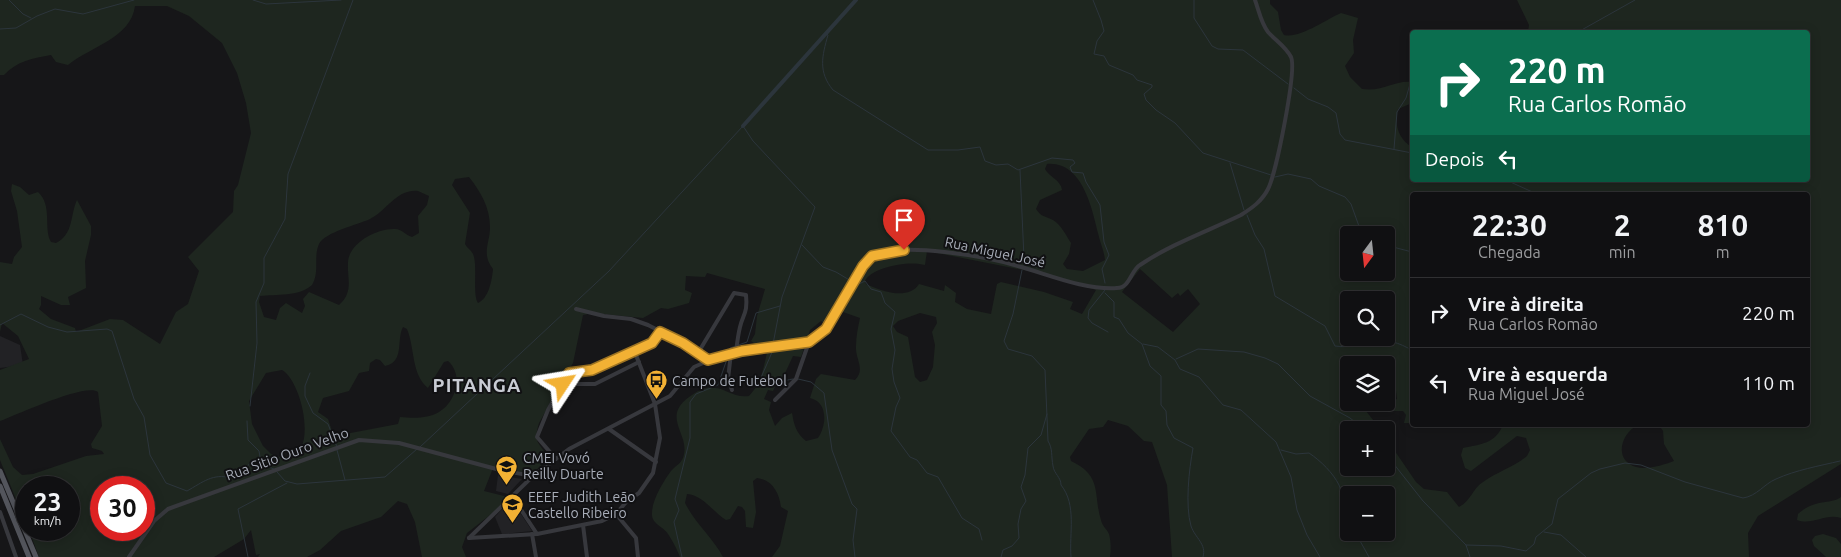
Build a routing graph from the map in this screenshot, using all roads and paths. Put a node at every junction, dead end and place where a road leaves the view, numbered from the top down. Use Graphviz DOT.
graph roads {
  1 [pos="1255,0"];
  2 [pos="576,310"];
  3 [pos="660,332"];
  4 [pos="809,342"];
  5 [pos="634,350"];
  6 [pos="698,353"];
  7 [pos="734,353"];
  8 [pos="708,360"];
  9 [pos="639,362"];
  10 [pos="563,384"];
  11 [pos="732,390"];
  12 [pos="774,400"];
  13 [pos="655,404"];
  14 [pos="609,429"];
  15 [pos="556,459"];
  16 [pos="656,462"];
  17 [pos="0,471"];
  18 [pos="533,476"];
  19 [pos="0,486"];
  20 [pos="512,496"];
  21 [pos="0,512"];
  22 [pos="616,514"];
  23 [pos="583,525"];
  24 [pos="535,534"];
  25 [pos="129,556"];
  26 [pos="16,557"];
  27 [pos="29,557"];
  28 [pos="36,557"];
  29 [pos="536,557"];
  30 [pos="587,557"];
  31 [pos="638,557"];
  1 -- 4 [label="street, Rua Miguel José"];
  2 -- 3 [label="street"];
  3 -- 5 [label="street"];
  3 -- 6 [label="street"];
  4 -- 7 [label="street"];
  4 -- 12 [label="street"];
  5 -- 9 [label="street"];
  5 -- 10 [label="street"];
  6 -- 7 [label="street"];
  6 -- 8 [label="street"];
  7 -- 8 [label="street"];
  7 -- 11 [label="street"];
  8 -- 13 [label="street"];
  9 -- 10 [label="street"];
  9 -- 13 [label="street"];
  10 -- 15 [label="street"];
  13 -- 14 [label="street"];
  13 -- 16 [label="street"];
  14 -- 15 [label="street"];
  14 -- 16 [label="street"];
  15 -- 18 [label="street"];
  16 -- 22 [label="street"];
  17 -- 28 [label="main road"];
  18 -- 20 [label="street"];
  18 -- 25 [label="street, Rua Sitio Ouro Velho"];
  19 -- 27 [label="main road"];
  20 -- 24 [label="street"];
  20 -- 24 [label="street"];
  21 -- 26 [label="street"];
  22 -- 23 [label="street"];
  22 -- 31 [label="street"];
  23 -- 24 [label="street"];
  23 -- 30 [label="street"];
  24 -- 29 [label="street"];
}
